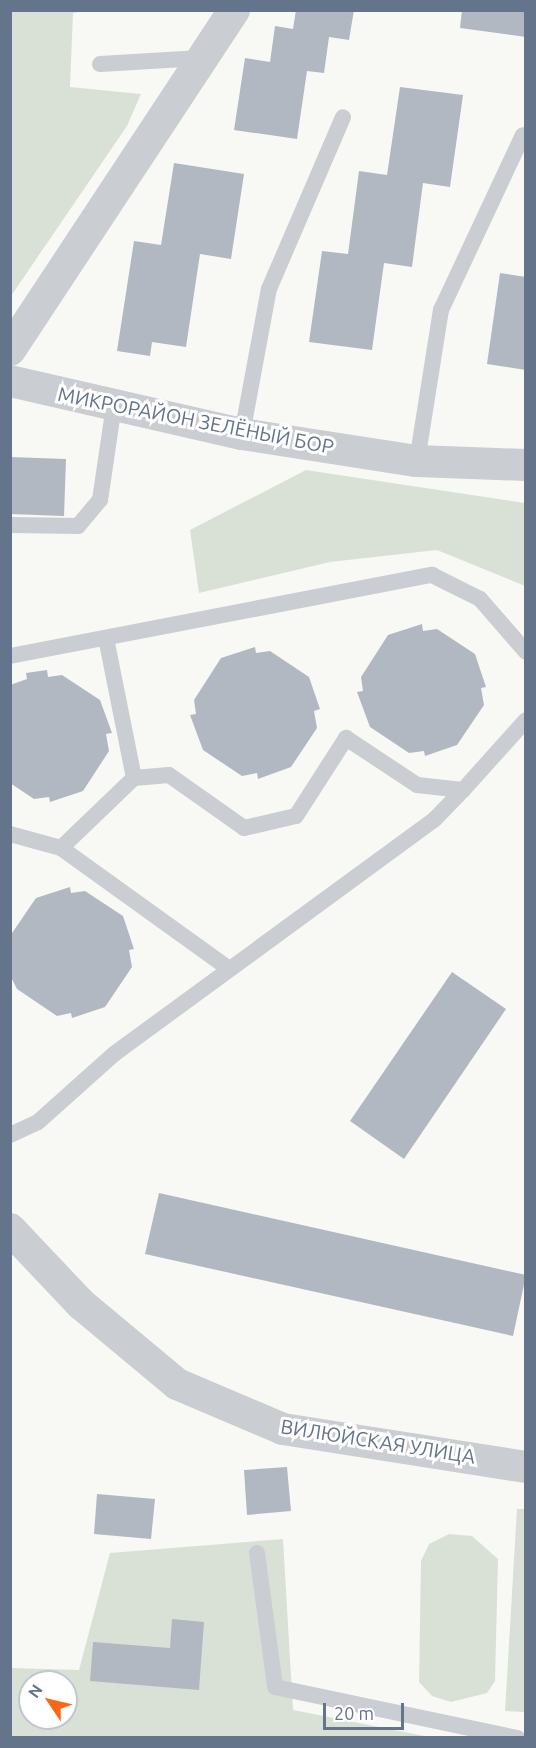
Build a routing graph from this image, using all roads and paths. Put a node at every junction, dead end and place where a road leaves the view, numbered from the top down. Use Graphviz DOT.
graph roads {
  1 [pos="234,10"];
  2 [pos="201,58"];
  3 [pos="100,64"];
  4 [pos="343,117"];
  5 [pos="523,135"];
  6 [pos="10,350"];
  7 [pos="10,381"];
  8 [pos="114,405"];
  9 [pos="242,434"];
  10 [pos="417,461"];
  11 [pos="525,465"];
  12 [pos="10,525"];
  13 [pos="106,638"];
  14 [pos="525,652"];
  15 [pos="10,656"];
  16 [pos="525,720"];
  17 [pos="134,778"];
  18 [pos="463,790"];
  19 [pos="10,834"];
  20 [pos="61,848"];
  21 [pos="228,968"];
  22 [pos="10,1135"];
  23 [pos="10,1229"];
  24 [pos="525,1467"];
  25 [pos="256,1553"];
  26 [pos="518,1737"];
  1 -- 2 [label="street"];
  2 -- 3 [label="lane"];
  2 -- 6 [label="street"];
  4 -- 9 [label="lane"];
  5 -- 10 [label="lane"];
  7 -- 8 [label="street, МИКРОРАЙОН ЗЕЛЁНЫЙ БОР"];
  8 -- 9 [label="street, МИКРОРАЙОН ЗЕЛЁНЫЙ БОР"];
  8 -- 12 [label="lane"];
  9 -- 10 [label="street, МИКРОРАЙОН ЗЕЛЁНЫЙ БОР"];
  10 -- 11 [label="street, МИКРОРАЙОН ЗЕЛЁНЫЙ БОР"];
  13 -- 14 [label="lane"];
  13 -- 15 [label="lane"];
  13 -- 17 [label="lane"];
  16 -- 18 [label="lane"];
  17 -- 18 [label="lane"];
  17 -- 20 [label="lane"];
  18 -- 21 [label="lane"];
  19 -- 20 [label="lane"];
  20 -- 21 [label="lane"];
  21 -- 22 [label="lane"];
  23 -- 24 [label="street, ВИЛЮЙСКАЯ УЛИЦА"];
  25 -- 26 [label="lane"];
}
